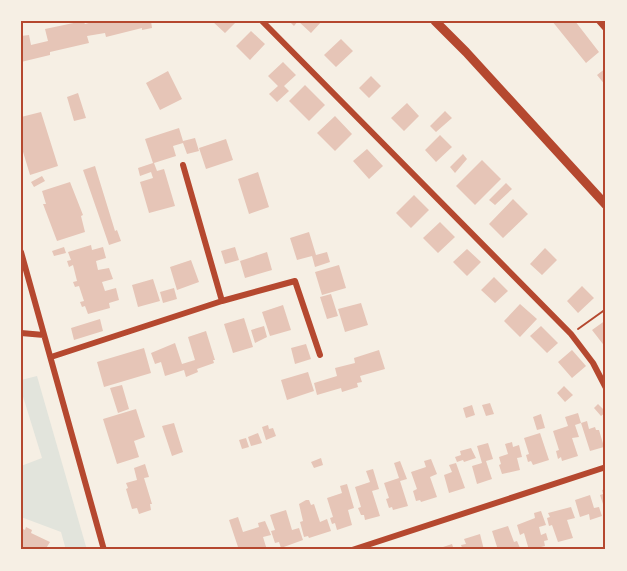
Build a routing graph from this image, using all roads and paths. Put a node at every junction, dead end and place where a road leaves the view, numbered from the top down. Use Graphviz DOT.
graph roads {
  1 [pos="262,21"];
  2 [pos="435,21"];
  3 [pos="599,21"];
  4 [pos="606,29"];
  5 [pos="183,165"];
  6 [pos="606,205"];
  7 [pos="21,252"];
  8 [pos="222,301"];
  9 [pos="606,309"];
  10 [pos="21,333"];
  11 [pos="571,334"];
  12 [pos="44,335"];
  13 [pos="320,355"];
  14 [pos="51,357"];
  15 [pos="606,388"];
  16 [pos="606,467"];
  17 [pos="104,550"];
  18 [pos="352,550"];
  1 -- 11 [label="street"];
  2 -- 6 [label="main road"];
  3 -- 4 [label="street"];
  5 -- 8 [label="street"];
  7 -- 12 [label="street"];
  8 -- 13 [label="street"];
  8 -- 14 [label="street"];
  9 -- 11 [label="path"];
  10 -- 12 [label="street"];
  11 -- 15 [label="street"];
  12 -- 14 [label="street"];
  14 -- 17 [label="street"];
  16 -- 18 [label="street"];
}
